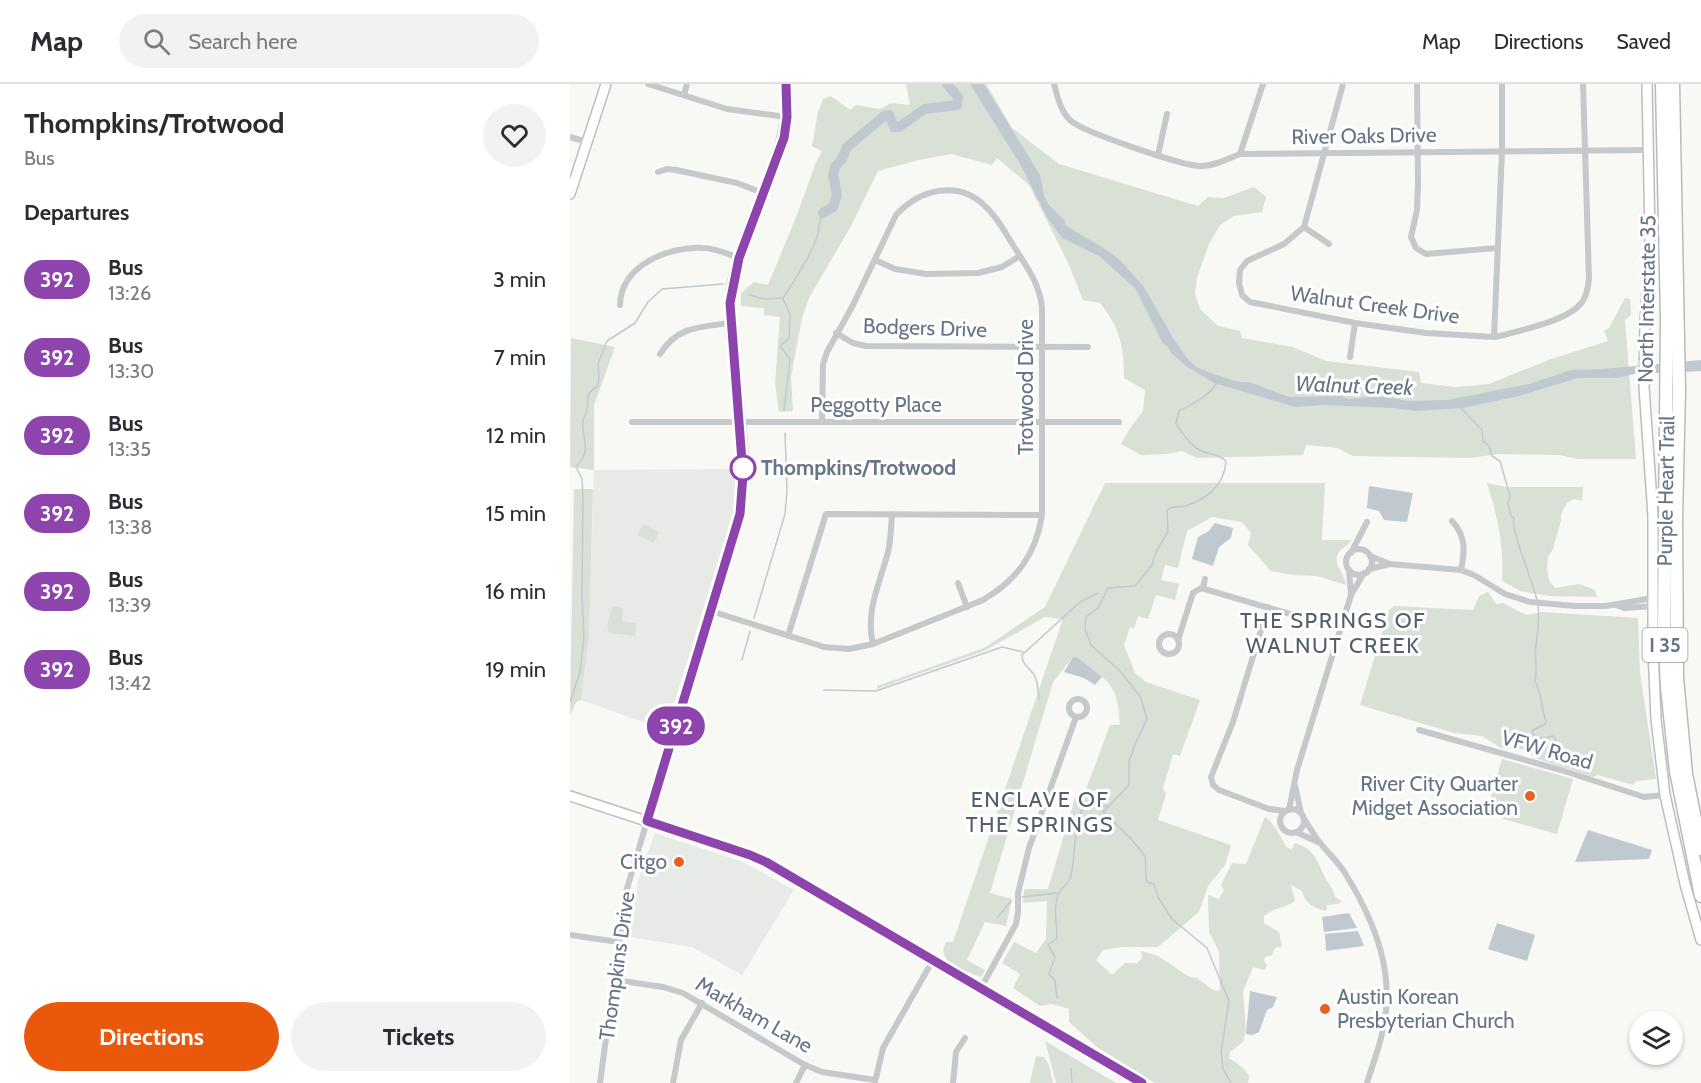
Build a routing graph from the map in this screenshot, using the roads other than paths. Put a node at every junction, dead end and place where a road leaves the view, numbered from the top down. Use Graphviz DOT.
graph roads {
  1 [pos="606,84"];
  2 [pos="648,84"];
  3 [pos="687,84"];
  4 [pos="786,84"];
  5 [pos="1054,84"];
  6 [pos="1263,84"];
  7 [pos="1343,84"];
  8 [pos="1417,84"];
  9 [pos="1502,84"];
  10 [pos="1583,84"];
  11 [pos="1647,84"];
  12 [pos="1662,84"];
  13 [pos="1673,84"];
  14 [pos="684,95"];
  15 [pos="1167,114"];
  16 [pos="787,117"];
  17 [pos="570,137"];
  18 [pos="587,142"];
  19 [pos="1648,150"];
  20 [pos="1418,151"];
  21 [pos="1502,151"];
  22 [pos="1585,151"];
  23 [pos="1325,153"];
  24 [pos="1158,154"];
  25 [pos="1240,154"];
  26 [pos="658,172"];
  27 [pos="764,193"];
  28 [pos="570,194"];
  29 [pos="1304,227"];
  30 [pos="1329,244"];
  31 [pos="1497,248"];
  32 [pos="1020,256"];
  33 [pos="739,258"];
  34 [pos="875,260"];
  35 [pos="620,305"];
  36 [pos="730,323"];
  37 [pos="1355,323"];
  38 [pos="836,333"];
  39 [pos="1494,336"];
  40 [pos="1673,341"];
  41 [pos="1043,347"];
  42 [pos="1088,347"];
  43 [pos="660,354"];
  44 [pos="1350,357"];
  45 [pos="1674,391"];
  46 [pos="632,422"];
  47 [pos="739,422"];
  48 [pos="822,422"];
  49 [pos="1043,422"];
  50 [pos="1119,422"];
  51 [pos="892,514"];
  52 [pos="1042,515"];
  53 [pos="1452,521"];
  54 [pos="1367,522"];
  55 [pos="1360,539"];
  56 [pos="1364,551"];
  57 [pos="1350,553"];
  58 [pos="1370,556"];
  59 [pos="1390,564"];
  60 [pos="1349,570"];
  61 [pos="1461,570"];
  62 [pos="1367,571"];
  63 [pos="1205,579"];
  64 [pos="958,583"];
  65 [pos="1203,588"];
  66 [pos="1351,595"];
  67 [pos="1653,602"];
  68 [pos="967,607"];
  69 [pos="1268,607"];
  70 [pos="711,611"];
  71 [pos="1341,629"];
  72 [pos="788,636"];
  73 [pos="1178,640"];
  74 [pos="873,644"];
  75 [pos="1076,717"];
  76 [pos="1419,730"];
  77 [pos="1295,786"];
  78 [pos="1665,795"];
  79 [pos="570,796"];
  80 [pos="1269,809"];
  81 [pos="1287,811"];
  82 [pos="1302,815"];
  83 [pos="647,821"];
  84 [pos="1281,823"];
  85 [pos="1296,832"];
  86 [pos="1319,843"];
  87 [pos="1701,849"];
  88 [pos="1701,896"];
  89 [pos="570,935"];
  90 [pos="1701,940"];
  91 [pos="619,942"];
  92 [pos="933,960"];
  93 [pos="615,980"];
  94 [pos="981,988"];
  95 [pos="702,1003"];
  96 [pos="965,1038"];
  97 [pos="805,1065"];
  98 [pos="875,1082"];
  99 [pos="600,1083"];
  100 [pos="673,1083"];
  101 [pos="796,1083"];
  102 [pos="952,1083"];
  103 [pos="1142,1083"];
  104 [pos="1366,1083"];
  1 -- 18 [label="street"];
  2 -- 14 [label="street"];
  3 -- 14 [label="street"];
  4 -- 16 [label="street, Thompkins Drive"];
  5 -- 24 [label="street, River Oaks Drive"];
  6 -- 25 [label="street"];
  7 -- 23 [label="street"];
  8 -- 20 [label="street"];
  9 -- 21 [label="street"];
  10 -- 22 [label="street"];
  11 -- 19 [label="street, North Interstate 35"];
  12 -- 40 [label="highway, Purple Heart Trail / I 35"];
  13 -- 40 [label="highway, Purple Heart Trail / I 35"];
  14 -- 16 [label="street"];
  15 -- 24 [label="street"];
  16 -- 27 [label="street, Thompkins Drive"];
  17 -- 18 [label="street"];
  18 -- 28 [label="street"];
  19 -- 22 [label="street, River Oaks Drive"];
  19 -- 67 [label="street, North Interstate 35"];
  20 -- 21 [label="street, River Oaks Drive"];
  20 -- 23 [label="street, River Oaks Drive"];
  20 -- 31 [label="street"];
  21 -- 22 [label="street, River Oaks Drive"];
  21 -- 31 [label="street"];
  22 -- 39 [label="street, Walnut Creek Drive"];
  23 -- 25 [label="street, River Oaks Drive"];
  23 -- 29 [label="street"];
  24 -- 25 [label="street, River Oaks Drive"];
  26 -- 27 [label="street"];
  27 -- 33 [label="street, Thompkins Drive"];
  29 -- 30 [label="street"];
  29 -- 37 [label="street, Walnut Creek Drive"];
  31 -- 39 [label="street"];
  32 -- 34 [label="street"];
  32 -- 34 [label="street, Trotwood Drive"];
  32 -- 41 [label="street, Trotwood Drive"];
  33 -- 35 [label="street"];
  33 -- 36 [label="street, Thompkins Drive"];
  34 -- 38 [label="street, Trotwood Drive"];
  36 -- 43 [label="street"];
  36 -- 47 [label="street, Thompkins Drive"];
  37 -- 39 [label="street, Walnut Creek Drive"];
  37 -- 44 [label="street"];
  38 -- 41 [label="street, Bodgers Drive"];
  38 -- 48 [label="street, Trotwood Drive"];
  40 -- 45 [label="highway, Purple Heart Trail / I 35"];
  41 -- 42 [label="street, Bodgers Drive"];
  41 -- 49 [label="street, Trotwood Drive"];
  45 -- 87 [label="highway, Purple Heart Trail / I 35"];
  45 -- 88 [label="highway, Purple Heart Trail / I 35"];
  46 -- 47 [label="street, Peggotty Place"];
  47 -- 48 [label="street, Peggotty Place"];
  47 -- 70 [label="street, Thompkins Drive"];
  48 -- 49 [label="street, Peggotty Place"];
  49 -- 50 [label="street, Peggotty Place"];
  49 -- 52 [label="street, Trotwood Drive"];
  51 -- 52 [label="street"];
  51 -- 72 [label="street"];
  51 -- 74 [label="street"];
  52 -- 68 [label="street, Trotwood Drive"];
  53 -- 61 [label="street"];
  54 -- 55 [label="street"];
  55 -- 56 [label="street"];
  55 -- 57 [label="street"];
  56 -- 57 [label="street"];
  56 -- 58 [label="street"];
  57 -- 60 [label="street"];
  58 -- 59 [label="street"];
  58 -- 62 [label="street"];
  59 -- 61 [label="street"];
  59 -- 62 [label="street"];
  60 -- 62 [label="street"];
  60 -- 66 [label="street"];
  61 -- 67 [label="street"];
  62 -- 66 [label="street"];
  63 -- 65 [label="street"];
  64 -- 68 [label="street"];
  65 -- 69 [label="street"];
  65 -- 73 [label="street"];
  66 -- 71 [label="street"];
  67 -- 78 [label="street, North Interstate 35"];
  68 -- 74 [label="street, Trotwood Drive"];
  69 -- 71 [label="street"];
  69 -- 80 [label="street"];
  70 -- 72 [label="street, Trotwood Drive"];
  70 -- 83 [label="street, Thompkins Drive"];
  71 -- 77 [label="street"];
  72 -- 74 [label="street, Trotwood Drive"];
  75 -- 94 [label="street"];
  76 -- 78 [label="street, VFW Road"];
  77 -- 81 [label="street"];
  77 -- 82 [label="street"];
  78 -- 90 [label="street, North Interstate 35"];
  79 -- 83 [label="street"];
  80 -- 81 [label="street"];
  80 -- 84 [label="street"];
  81 -- 82 [label="street"];
  81 -- 84 [label="street"];
  82 -- 85 [label="street"];
  82 -- 86 [label="street"];
  83 -- 91 [label="street, Thompkins Drive"];
  83 -- 92 [label="street"];
  84 -- 85 [label="street"];
  85 -- 86 [label="street"];
  86 -- 104 [label="street"];
  89 -- 91 [label="street"];
  91 -- 93 [label="street, Thompkins Drive"];
  92 -- 94 [label="street"];
  92 -- 98 [label="street"];
  93 -- 95 [label="street, Markham Lane"];
  93 -- 99 [label="street, Thompkins Drive"];
  94 -- 103 [label="street"];
  95 -- 97 [label="street, Markham Lane"];
  95 -- 100 [label="street"];
  96 -- 102 [label="street"];
  97 -- 98 [label="street, Markham Lane"];
  97 -- 101 [label="street"];
}
